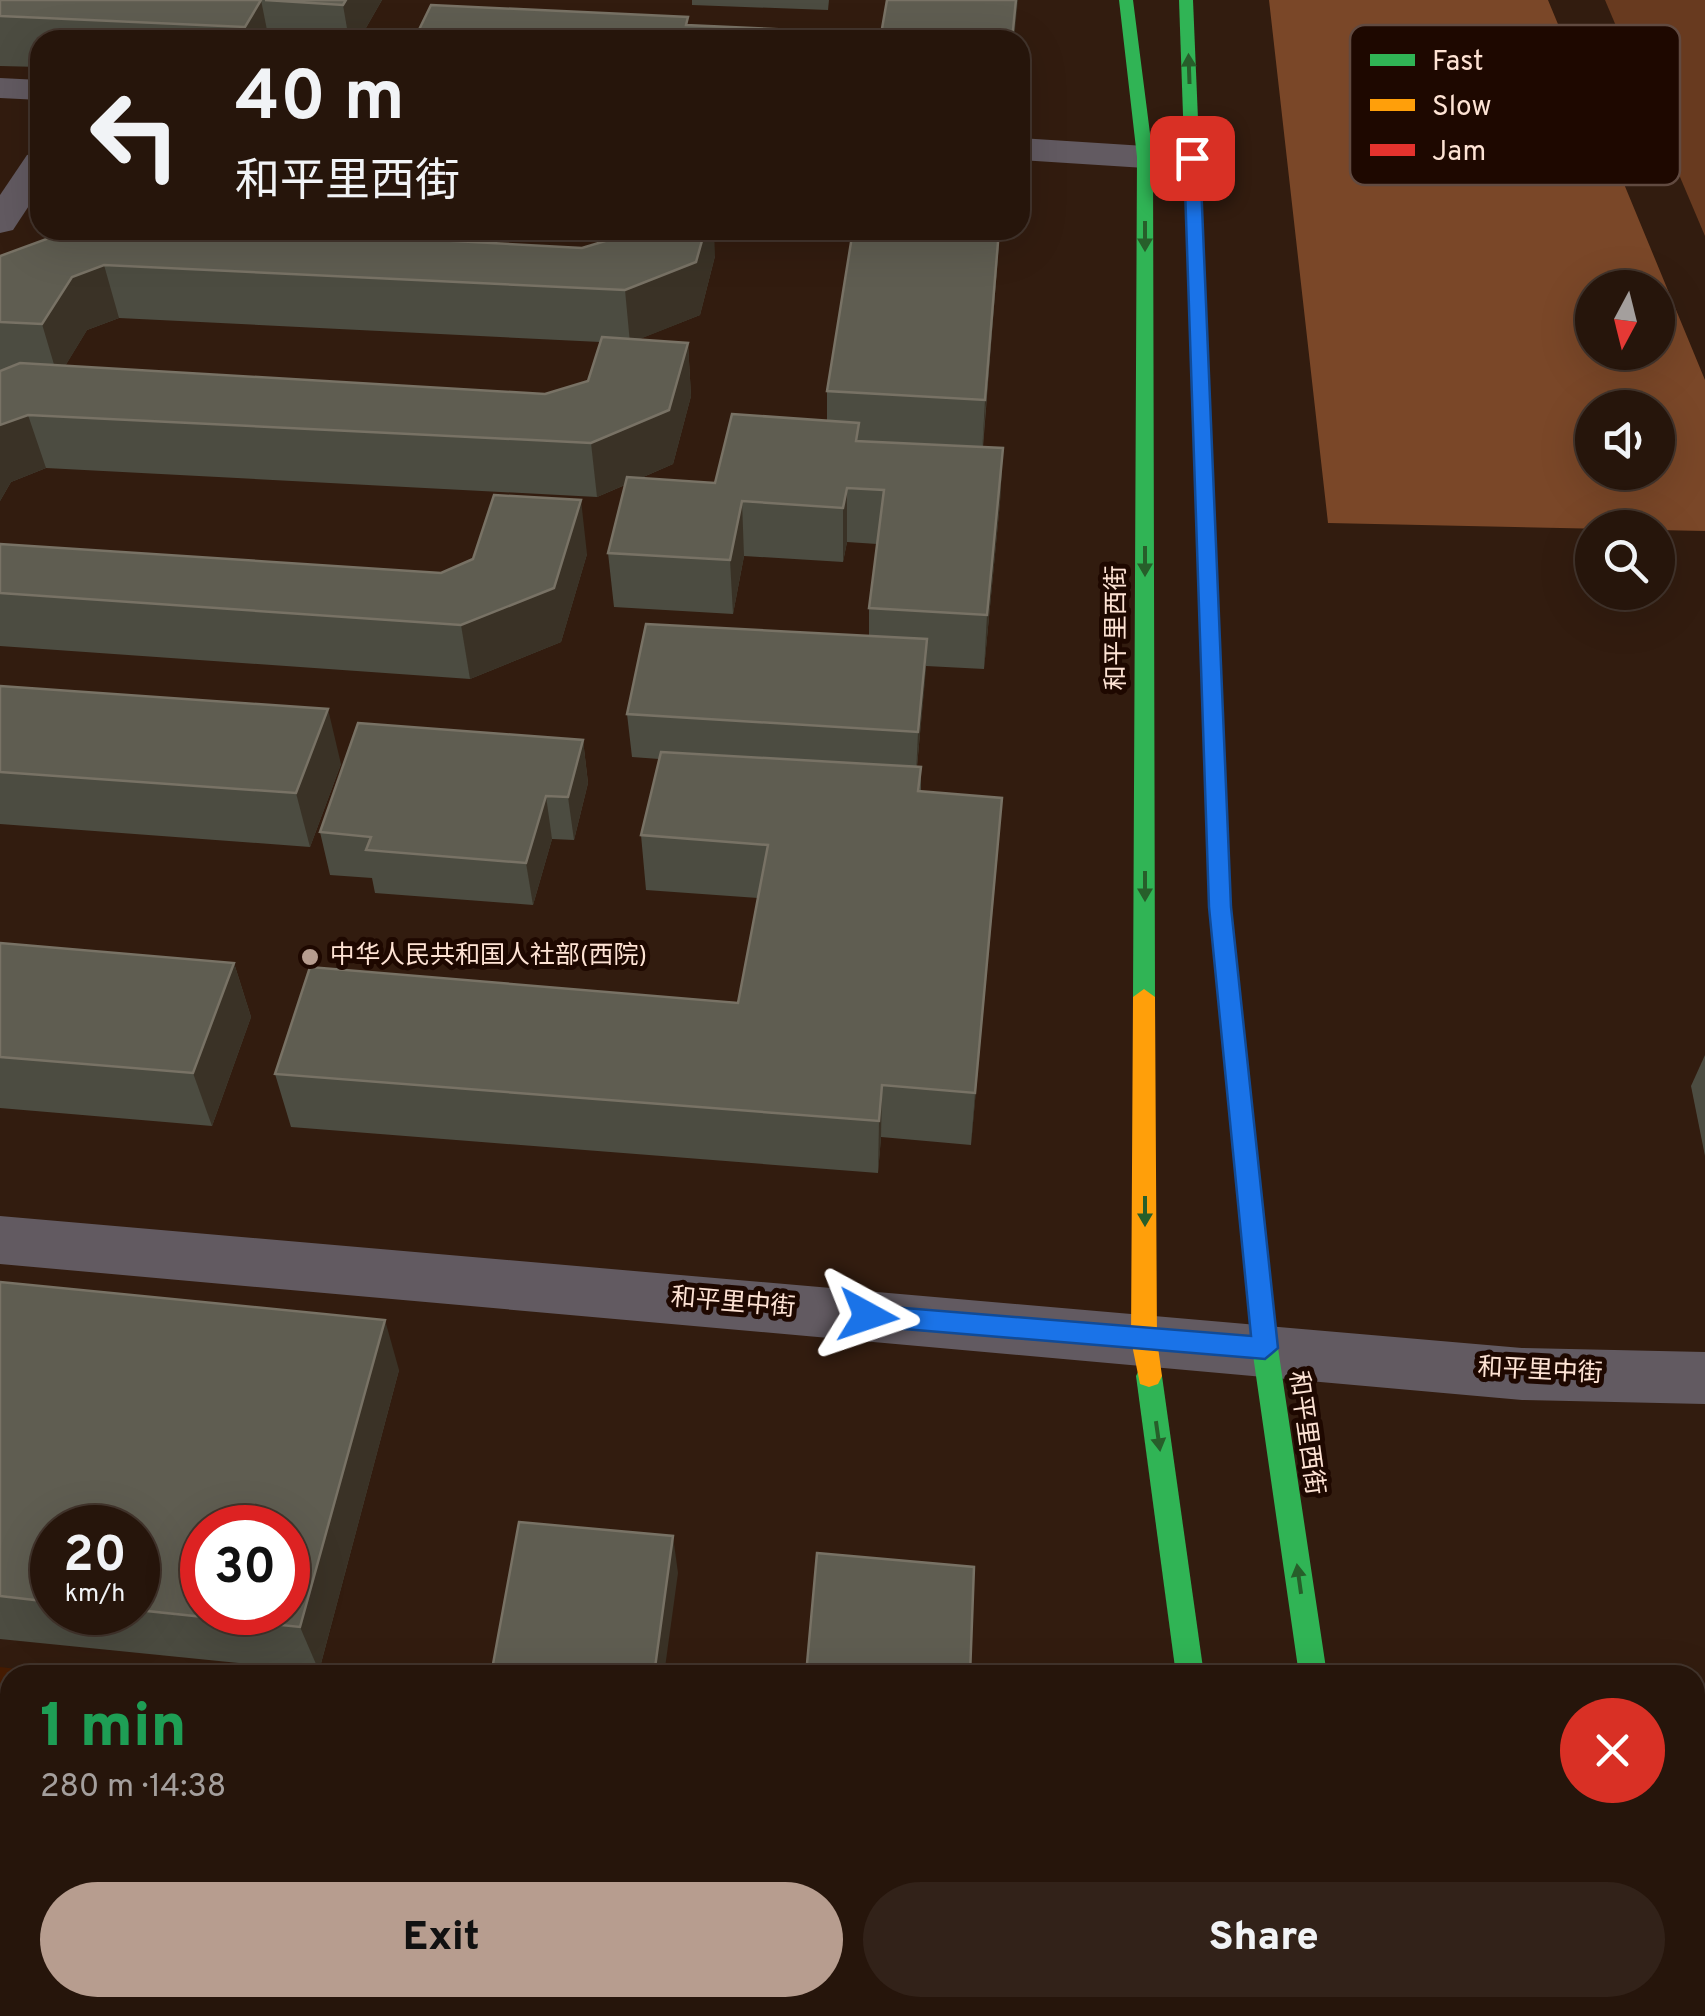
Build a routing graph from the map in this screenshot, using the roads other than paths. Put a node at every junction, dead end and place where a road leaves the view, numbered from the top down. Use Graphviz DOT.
graph roads {
  1 [pos="1126,0"];
  2 [pos="1186,0"];
  3 [pos="0,88"];
  4 [pos="30,90"];
  5 [pos="1030,150"];
  6 [pos="1146,157"];
  7 [pos="30,178"];
  8 [pos="0,222"];
  9 [pos="0,1240"];
  10 [pos="1144,1340"];
  11 [pos="1265,1348"];
  12 [pos="1705,1378"];
  13 [pos="1189,1665"];
  14 [pos="1312,1665"];
  1 -- 6 [label="main road, 和平里西街"];
  11 -- 2 [label="main road, 和平里西街, one-way"];
  3 -- 4 [label="street"];
  5 -- 6 [label="street"];
  6 -- 10 [label="main road, 和平里西街, one-way"];
  7 -- 8 [label="street"];
  9 -- 10 [label="street, 和平里中街"];
  10 -- 11 [label="street, 和平里中街"];
  10 -- 13 [label="main road, 和平里西街, one-way"];
  11 -- 12 [label="street, 和平里中街"];
  14 -- 11 [label="main road, 和平里西街, one-way"];
}
